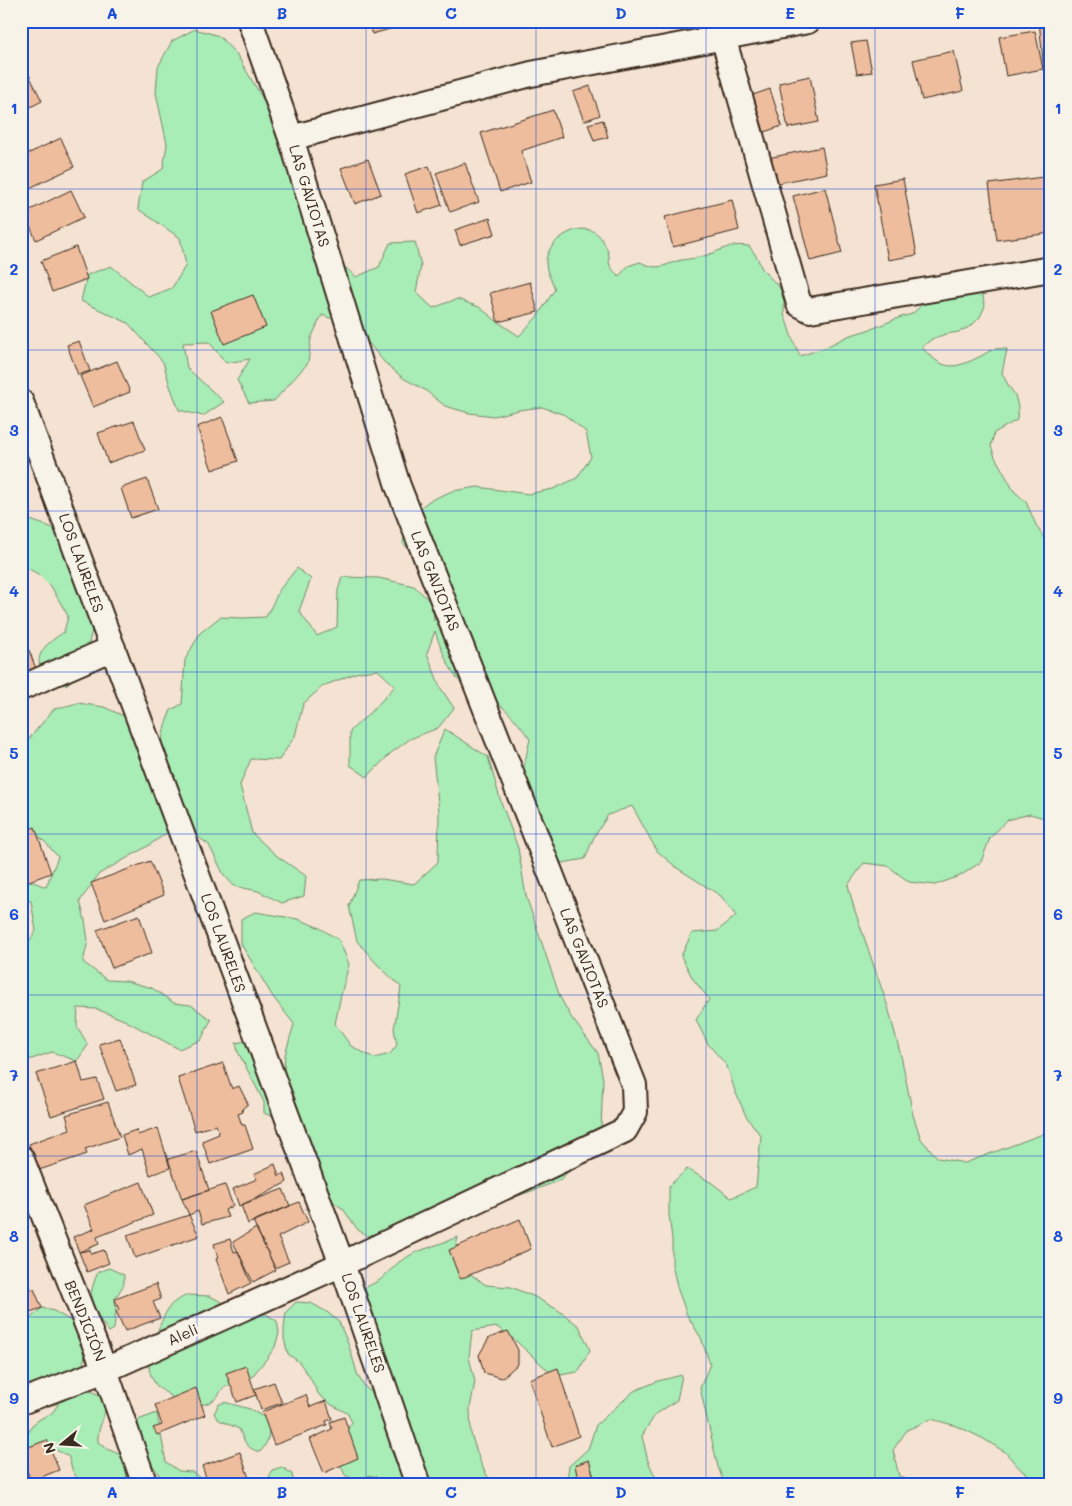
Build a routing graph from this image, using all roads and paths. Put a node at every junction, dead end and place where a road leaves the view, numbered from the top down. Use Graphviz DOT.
graph roads {
  1 [pos="250,21"];
  2 [pos="808,21"];
  3 [pos="722,29"];
  4 [pos="291,138"];
  5 [pos="1051,269"];
  6 [pos="21,402"];
  7 [pos="113,648"];
  8 [pos="21,688"];
  9 [pos="625,1130"];
  10 [pos="21,1158"];
  11 [pos="342,1264"];
  12 [pos="105,1370"];
  13 [pos="21,1402"];
  14 [pos="145,1485"];
  15 [pos="418,1485"];
  1 -- 4 [label="street, LAS GAVIOTAS"];
  2 -- 3 [label="street"];
  3 -- 4 [label="street"];
  3 -- 5 [label="street"];
  4 -- 9 [label="street, LAS GAVIOTAS"];
  6 -- 7 [label="street, LOS LAURELES"];
  7 -- 8 [label="street"];
  7 -- 11 [label="street, LOS LAURELES"];
  9 -- 11 [label="street, Aleli"];
  10 -- 12 [label="street, BENDICIÓN"];
  11 -- 12 [label="street, Aleli"];
  11 -- 15 [label="street, LOS LAURELES"];
  12 -- 13 [label="street, Aleli"];
  12 -- 14 [label="street, BENDICIÓN"];
}
